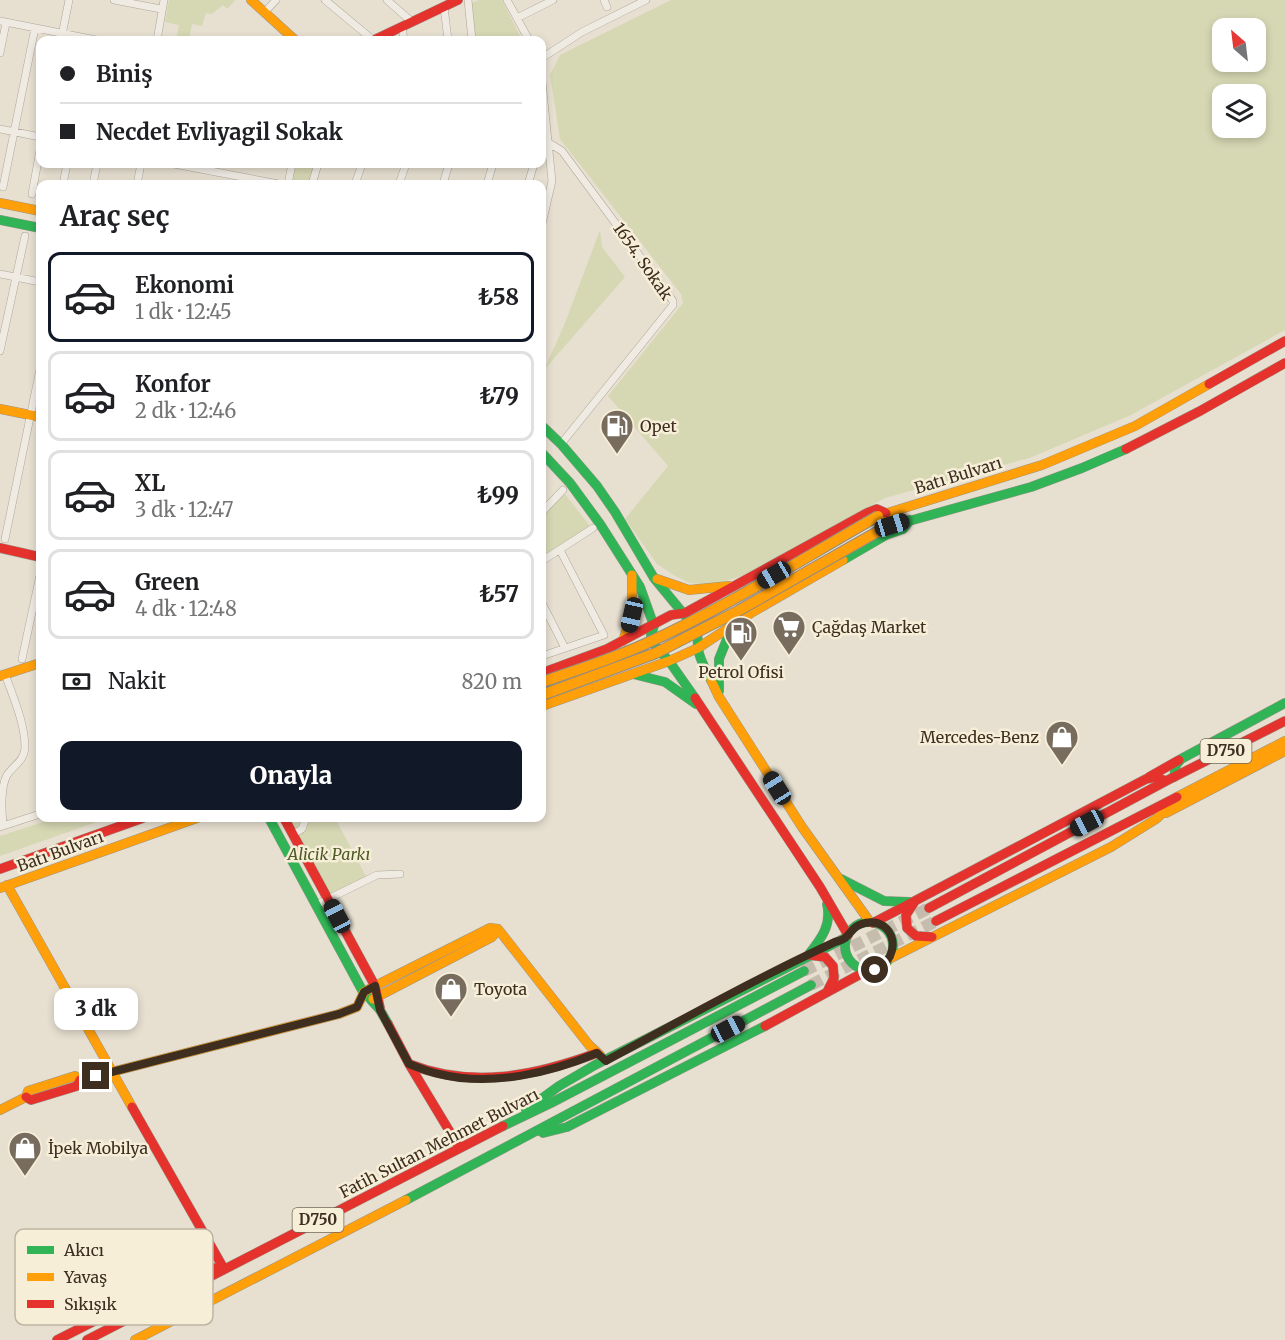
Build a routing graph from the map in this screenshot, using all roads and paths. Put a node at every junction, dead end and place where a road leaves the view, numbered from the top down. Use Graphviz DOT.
graph roads {
  1 [pos="69,0"];
  2 [pos="114,0"];
  3 [pos="164,0"];
  4 [pos="251,0"];
  5 [pos="276,0"];
  6 [pos="325,0"];
  7 [pos="387,0"];
  8 [pos="468,0"];
  9 [pos="507,0"];
  10 [pos="554,0"];
  11 [pos="646,0"];
  12 [pos="451,2"];
  13 [pos="161,9"];
  14 [pos="264,13"];
  15 [pos="517,18"];
  16 [pos="3,22"];
  17 [pos="407,24"];
  18 [pos="35,28"];
  19 [pos="59,36"];
  20 [pos="62,36"];
  21 [pos="158,36"];
  22 [pos="290,36"];
  23 [pos="368,36"];
  24 [pos="382,36"];
  25 [pos="405,36"];
  26 [pos="448,36"];
  27 [pos="472,36"];
  28 [pos="527,36"];
  29 [pos="0,53"];
  30 [pos="546,55"];
  31 [pos="0,129"];
  32 [pos="14,131"];
  33 [pos="36,136"];
  34 [pos="546,143"];
  35 [pos="546,149"];
  36 [pos="37,168"];
  37 [pos="195,168"];
  38 [pos="258,180"];
  39 [pos="3,187"];
  40 [pos="32,194"];
  41 [pos="0,202"];
  42 [pos="36,210"];
  43 [pos="546,210"];
  44 [pos="0,220"];
  45 [pos="36,227"];
  46 [pos="25,236"];
  47 [pos="0,274"];
  48 [pos="16,277"];
  49 [pos="36,281"];
  50 [pos="1285,341"];
  51 [pos="0,351"];
  52 [pos="1285,363"];
  53 [pos="0,409"];
  54 [pos="36,416"];
  55 [pos="546,430"];
  56 [pos="561,444"];
  57 [pos="546,458"];
  58 [pos="563,490"];
  59 [pos="546,508"];
  60 [pos="882,514"];
  61 [pos="910,520"];
  62 [pos="593,528"];
  63 [pos="3,543"];
  64 [pos="560,550"];
  65 [pos="36,555"];
  66 [pos="546,559"];
  67 [pos="632,574"];
  68 [pos="654,578"];
  69 [pos="735,586"];
  70 [pos="36,594"];
  71 [pos="546,611"];
  72 [pos="685,613"];
  73 [pos="654,626"];
  74 [pos="732,626"];
  75 [pos="623,641"];
  76 [pos="565,648"];
  77 [pos="698,648"];
  78 [pos="546,655"];
  79 [pos="22,659"];
  80 [pos="669,661"];
  81 [pos="36,664"];
  82 [pos="546,672"];
  83 [pos="629,674"];
  84 [pos="3,675"];
  85 [pos="546,681"];
  86 [pos="546,694"];
  87 [pos="719,697"];
  88 [pos="1285,703"];
  89 [pos="546,705"];
  90 [pos="700,706"];
  91 [pos="1285,721"];
  92 [pos="1285,741"];
  93 [pos="1285,751"];
  94 [pos="1181,759"];
  95 [pos="1170,779"];
  96 [pos="1136,784"];
  97 [pos="1180,796"];
  98 [pos="36,815"];
  99 [pos="1156,819"];
  100 [pos="132,822"];
  101 [pos="186,822"];
  102 [pos="271,822"];
  103 [pos="286,822"];
  104 [pos="305,822"];
  105 [pos="2,827"];
  106 [pos="293,834"];
  107 [pos="0,868"];
  108 [pos="400,874"];
  109 [pos="838,878"];
  110 [pos="4,887"];
  111 [pos="820,887"];
  112 [pos="920,897"];
  113 [pos="328,899"];
  114 [pos="910,902"];
  115 [pos="316,905"];
  116 [pos="929,908"];
  117 [pos="936,921"];
  118 [pos="871,922"];
  119 [pos="940,934"];
  120 [pos="848,936"];
  121 [pos="809,955"];
  122 [pos="889,959"];
  123 [pos="868,970"];
  124 [pos="804,971"];
  125 [pos="811,985"];
  126 [pos="827,993"];
  127 [pos="372,994"];
  128 [pos="602,1057"];
  129 [pos="409,1064"];
  130 [pos="113,1071"];
  131 [pos="0,1110"];
  132 [pos="512,1122"];
  133 [pos="522,1140"];
  134 [pos="459,1147"];
  135 [pos="202,1229"];
  136 [pos="213,1249"];
  137 [pos="213,1268"];
  138 [pos="224,1269"];
  139 [pos="213,1275"];
  140 [pos="213,1300"];
  141 [pos="87,1325"];
  142 [pos="116,1325"];
  143 [pos="164,1325"];
  144 [pos="57,1340"];
  145 [pos="87,1340"];
  146 [pos="135,1340"];
  1 -- 20 [label="street"];
  2 -- 13 [label="street"];
  3 -- 13 [label="street"];
  4 -- 14 [label="main road"];
  5 -- 14 [label="street"];
  6 -- 23 [label="street"];
  7 -- 17 [label="street"];
  8 -- 27 [label="street"];
  9 -- 15 [label="street"];
  10 -- 15 [label="street"];
  11 -- 30 [label="street"];
  12 -- 17 [label="main road"];
  12 -- 26 [label="street"];
  13 -- 21 [label="street"];
  14 -- 22 [label="main road"];
  15 -- 28 [label="street"];
  16 -- 18 [label="street"];
  16 -- 29 [label="street"];
  17 -- 24 [label="main road"];
  17 -- 25 [label="street"];
  18 -- 19 [label="street"];
  18 -- 32 [label="street"];
  31 -- 32 [label="street"];
  32 -- 33 [label="street"];
  32 -- 39 [label="street"];
  34 -- 56 [label="street, 1654. Sokak"];
  35 -- 43 [label="street"];
  36 -- 40 [label="street"];
  37 -- 38 [label="street"];
  41 -- 42 [label="main road"];
  44 -- 45 [label="main road"];
  46 -- 48 [label="street"];
  47 -- 48 [label="street"];
  48 -- 49 [label="street"];
  48 -- 51 [label="street"];
  50 -- 60 [label="main road, Batı Bulvarı"];
  52 -- 61 [label="main road, Batı Bulvarı"];
  53 -- 54 [label="main road"];
  54 -- 63 [label="street"];
  55 -- 56 [label="main road"];
  56 -- 68 [label="main road"];
  57 -- 67 [label="main road"];
  58 -- 59 [label="street"];
  60 -- 69 [label="main road"];
  60 -- 85 [label="main road, Batı Bulvarı, bridge"];
  61 -- 74 [label="main road"];
  61 -- 86 [label="main road, Batı Bulvarı, bridge"];
  62 -- 64 [label="street"];
  63 -- 65 [label="main road"];
  64 -- 66 [label="street"];
  64 -- 76 [label="street"];
  67 -- 73 [label="main road"];
  67 -- 75 [label="main road"];
  68 -- 69 [label="main road"];
  68 -- 72 [label="main road"];
  69 -- 72 [label="main road"];
  70 -- 79 [label="street"];
  71 -- 76 [label="street"];
  72 -- 73 [label="main road"];
  72 -- 77 [label="main road"];
  73 -- 75 [label="main road"];
  73 -- 80 [label="main road"];
  74 -- 77 [label="main road"];
  74 -- 87 [label="main road"];
  75 -- 82 [label="main road"];
  76 -- 78 [label="street"];
  77 -- 80 [label="main road"];
  77 -- 87 [label="main road"];
  80 -- 83 [label="main road"];
  80 -- 90 [label="main road"];
  81 -- 84 [label="main road"];
  83 -- 89 [label="main road"];
  83 -- 90 [label="main road"];
  84 -- 105 [label="street"];
  87 -- 109 [label="main road"];
  88 -- 94 [label="main road"];
  90 -- 111 [label="main road"];
  91 -- 95 [label="main road, D750"];
  92 -- 97 [label="main road, D750"];
  93 -- 99 [label="main road"];
  94 -- 95 [label="main road"];
  94 -- 96 [label="main road"];
  95 -- 96 [label="main road"];
  95 -- 116 [label="main road, D750"];
  96 -- 112 [label="main road"];
  97 -- 99 [label="main road"];
  97 -- 117 [label="main road, D750"];
  98 -- 105 [label="street"];
  99 -- 119 [label="main road"];
  100 -- 107 [label="main road, Batı Bulvarı"];
  101 -- 110 [label="main road, Batı Bulvarı"];
  102 -- 115 [label="main road"];
  103 -- 106 [label="main road"];
  104 -- 106 [label="street"];
  106 -- 113 [label="main road"];
  108 -- 113 [label="street"];
  109 -- 114 [label="main road"];
  109 -- 118 [label="main road"];
  110 -- 130 [label="main road"];
  111 -- 120 [label="main road"];
  111 -- 121 [label="main road"];
  112 -- 114 [label="main road"];
  112 -- 119 [label="main road"];
  113 -- 115 [label="street"];
  113 -- 127 [label="main road"];
  114 -- 118 [label="main road"];
  115 -- 127 [label="main road"];
  118 -- 120 [label="main road"];
  118 -- 122 [label="main road"];
  119 -- 122 [label="main road"];
  120 -- 121 [label="main road"];
  120 -- 123 [label="main road"];
  121 -- 126 [label="main road"];
  121 -- 128 [label="main road"];
  122 -- 123 [label="main road"];
  123 -- 126 [label="main road"];
  124 -- 132 [label="main road, Fatih Sultan Mehmet Bulvarı / D750"];
  125 -- 133 [label="main road, Fatih Sultan Mehmet Bulvarı / D750"];
  126 -- 133 [label="main road"];
  127 -- 128 [label="main road"];
  127 -- 129 [label="main road"];
  127 -- 130 [label="main road"];
  128 -- 129 [label="main road"];
  128 -- 132 [label="main road"];
  129 -- 134 [label="main road"];
  130 -- 131 [label="main road"];
  130 -- 135 [label="main road"];
  132 -- 134 [label="main road, Fatih Sultan Mehmet Bulvarı / D750"];
  133 -- 140 [label="main road, Fatih Sultan Mehmet Bulvarı / D750"];
  134 -- 138 [label="main road, Fatih Sultan Mehmet Bulvarı / D750"];
  136 -- 138 [label="main road"];
  137 -- 138 [label="main road"];
  138 -- 139 [label="main road, Fatih Sultan Mehmet Bulvarı / D750"];
  141 -- 144 [label="main road"];
  142 -- 145 [label="main road, Fatih Sultan Mehmet Bulvarı / D750"];
  143 -- 146 [label="main road, Fatih Sultan Mehmet Bulvarı / D750"];
}
